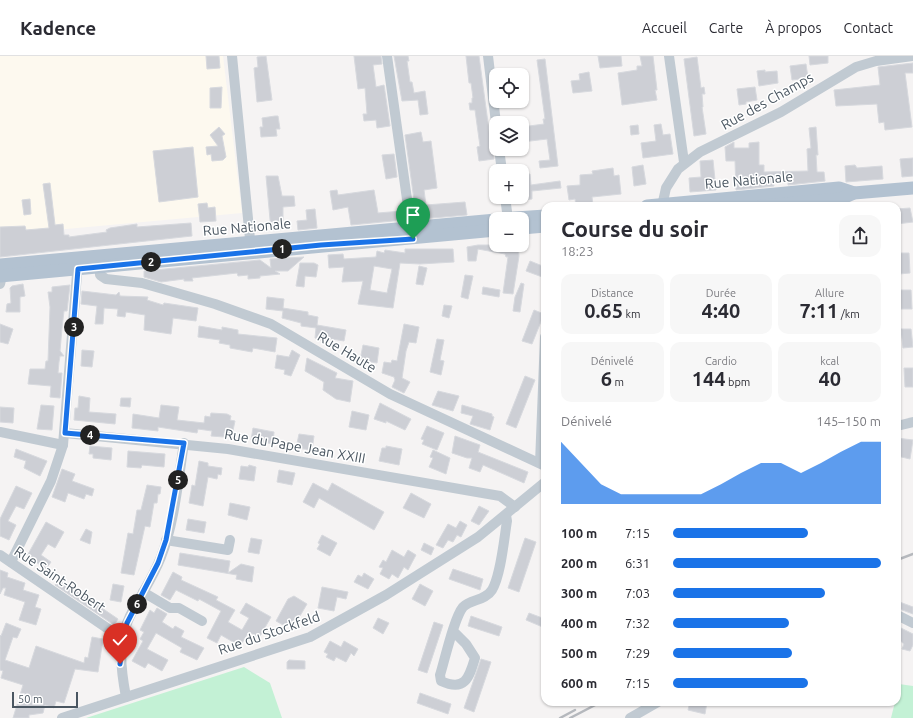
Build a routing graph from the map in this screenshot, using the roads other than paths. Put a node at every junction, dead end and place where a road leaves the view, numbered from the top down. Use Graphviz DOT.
graph roads {
  1 [pos="232,56"];
  2 [pos="387,56"];
  3 [pos="488,56"];
  4 [pos="669,56"];
  5 [pos="913,56"];
  6 [pos="495,116"];
  7 [pos="684,162"];
  8 [pos="913,188"];
  9 [pos="779,201"];
  10 [pos="663,202"];
  11 [pos="750,202"];
  12 [pos="541,216"];
  13 [pos="529,217"];
  14 [pos="489,221"];
  15 [pos="541,226"];
  16 [pos="529,227"];
  17 [pos="489,230"];
  18 [pos="412,233"];
  19 [pos="251,247"];
  20 [pos="126,259"];
  21 [pos="99,262"];
  22 [pos="78,264"];
  23 [pos="1,273"];
  24 [pos="127,281"];
  25 [pos="913,422"];
  26 [pos="901,425"];
  27 [pos="0,432"];
  28 [pos="65,433"];
  29 [pos="184,443"];
  30 [pos="63,445"];
  31 [pos="541,464"];
  32 [pos="541,485"];
  33 [pos="515,507"];
  34 [pos="506,515"];
  35 [pos="166,540"];
  36 [pos="230,540"];
  37 [pos="0,555"];
  38 [pos="11,562"];
  39 [pos="143,592"];
  40 [pos="901,617"];
  41 [pos="202,621"];
  42 [pos="913,623"];
  43 [pos="453,631"];
  44 [pos="123,639"];
  45 [pos="126,697"];
  46 [pos="653,706"];
  47 [pos="643,715"];
  48 [pos="62,718"];
  49 [pos="630,718"];
  1 -- 19 [label="street"];
  2 -- 18 [label="street"];
  3 -- 6 [label="street"];
  4 -- 7 [label="street"];
  5 -- 7 [label="street, Rue des Champs"];
  7 -- 10 [label="street, Rue des Champs"];
  8 -- 9 [label="main road, Rue Nationale"];
  9 -- 11 [label="main road, Rue Nationale"];
  12 -- 13 [label="main road"];
  14 -- 18 [label="main road, Rue Nationale"];
  15 -- 16 [label="main road"];
  17 -- 18 [label="main road, Rue Nationale"];
  18 -- 19 [label="main road, Rue Nationale"];
  19 -- 20 [label="main road, Rue Nationale"];
  20 -- 21 [label="main road, Rue Nationale"];
  20 -- 24 [label="street"];
  21 -- 22 [label="main road, Rue Nationale"];
  21 -- 24 [label="street, Rue Haute"];
  22 -- 23 [label="main road, Rue Nationale"];
  22 -- 28 [label="street"];
  24 -- 31 [label="street, Rue Haute"];
  25 -- 26 [label="street"];
  27 -- 30 [label="street"];
  28 -- 29 [label="street, Rue du Pape Jean XXIII"];
  28 -- 30 [label="street"];
  29 -- 33 [label="street, Rue du Pape Jean XXIII"];
  29 -- 35 [label="street"];
  30 -- 38 [label="street"];
  32 -- 33 [label="street, Rue du Stockfeld"];
  33 -- 34 [label="street, Rue du Stockfeld"];
  34 -- 43 [label="street"];
  34 -- 45 [label="street, Rue du Stockfeld"];
  35 -- 36 [label="street"];
  35 -- 39 [label="street"];
  37 -- 38 [label="street, Rue Saint-Robert"];
  38 -- 44 [label="street, Rue Saint-Robert"];
  39 -- 41 [label="street"];
  39 -- 44 [label="street"];
  40 -- 42 [label="street"];
  43 -- 43 [label="street"];
  44 -- 45 [label="street"];
  45 -- 48 [label="street, Rue du Stockfeld"];
  46 -- 47 [label="street"];
  47 -- 49 [label="street"];
}
